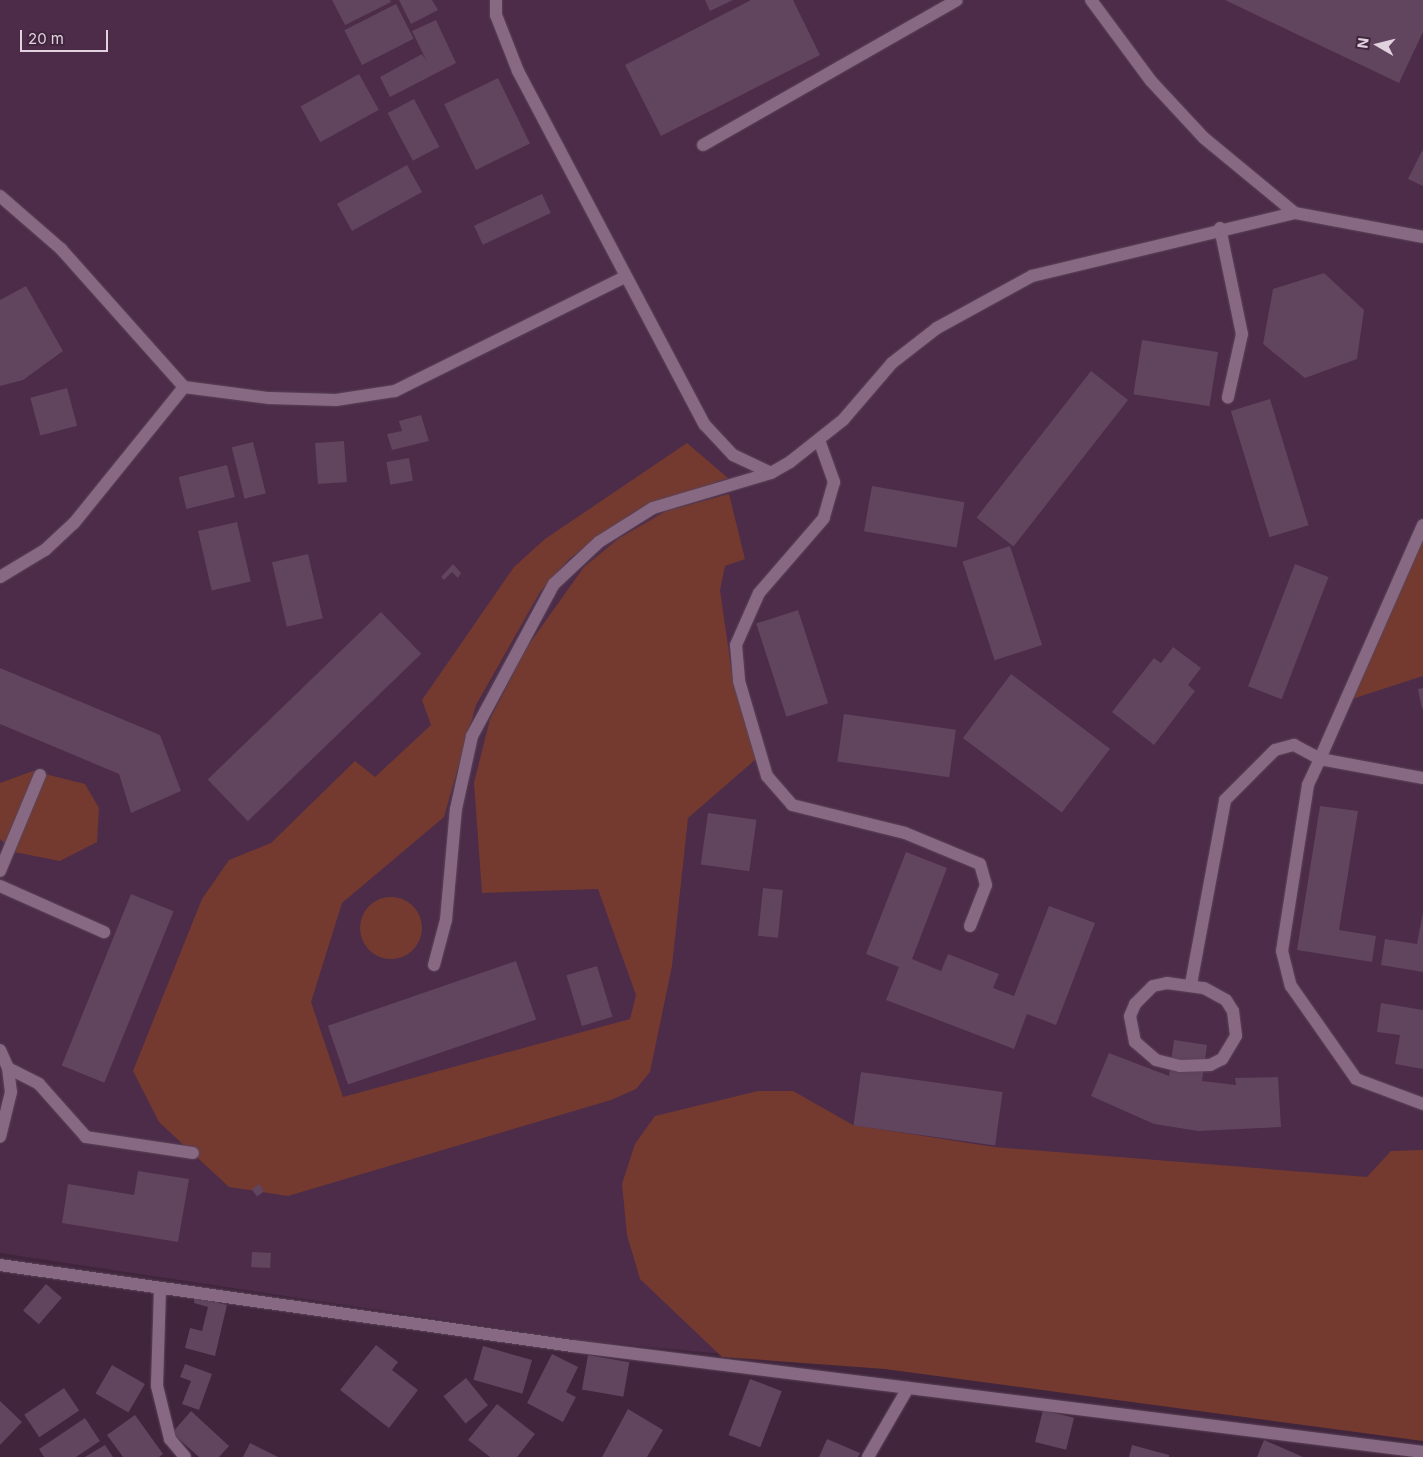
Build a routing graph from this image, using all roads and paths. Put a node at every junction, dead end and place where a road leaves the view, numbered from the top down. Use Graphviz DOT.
graph roads {
  1 [pos="496,0"];
  2 [pos="957,0"];
  3 [pos="1091,0"];
  4 [pos="703,144"];
  5 [pos="0,196"];
  6 [pos="1295,212"];
  7 [pos="1220,228"];
  8 [pos="1423,238"];
  9 [pos="625,277"];
  10 [pos="184,387"];
  11 [pos="1228,397"];
  12 [pos="819,440"];
  13 [pos="771,473"];
  14 [pos="1423,525"];
  15 [pos="0,577"];
  16 [pos="1320,759"];
  17 [pos="40,774"];
  18 [pos="1423,778"];
  19 [pos="0,871"];
  20 [pos="0,886"];
  21 [pos="970,926"];
  22 [pos="104,932"];
  23 [pos="434,965"];
  24 [pos="1191,984"];
  25 [pos="0,1050"];
  26 [pos="8,1068"];
  27 [pos="1423,1104"];
  28 [pos="0,1137"];
  29 [pos="193,1153"];
  30 [pos="0,1266"];
  31 [pos="160,1289"];
  32 [pos="908,1388"];
  33 [pos="1423,1452"];
  34 [pos="185,1457"];
  35 [pos="868,1457"];
  1 -- 9 [label="street"];
  2 -- 4 [label="street"];
  3 -- 6 [label="street"];
  5 -- 10 [label="street"];
  6 -- 7 [label="street"];
  6 -- 8 [label="street"];
  7 -- 11 [label="street"];
  7 -- 12 [label="street"];
  9 -- 10 [label="street"];
  9 -- 13 [label="street"];
  10 -- 15 [label="street"];
  12 -- 13 [label="street"];
  12 -- 21 [label="street"];
  13 -- 23 [label="street"];
  14 -- 16 [label="street"];
  16 -- 18 [label="street"];
  16 -- 24 [label="street"];
  16 -- 27 [label="street"];
  17 -- 19 [label="street"];
  20 -- 22 [label="street"];
  24 -- 24 [label="street"];
  25 -- 26 [label="street"];
  26 -- 28 [label="street"];
  26 -- 29 [label="street"];
  30 -- 31 [label="street"];
  31 -- 32 [label="street"];
  31 -- 34 [label="street"];
  32 -- 33 [label="street"];
  32 -- 35 [label="street"];
}
